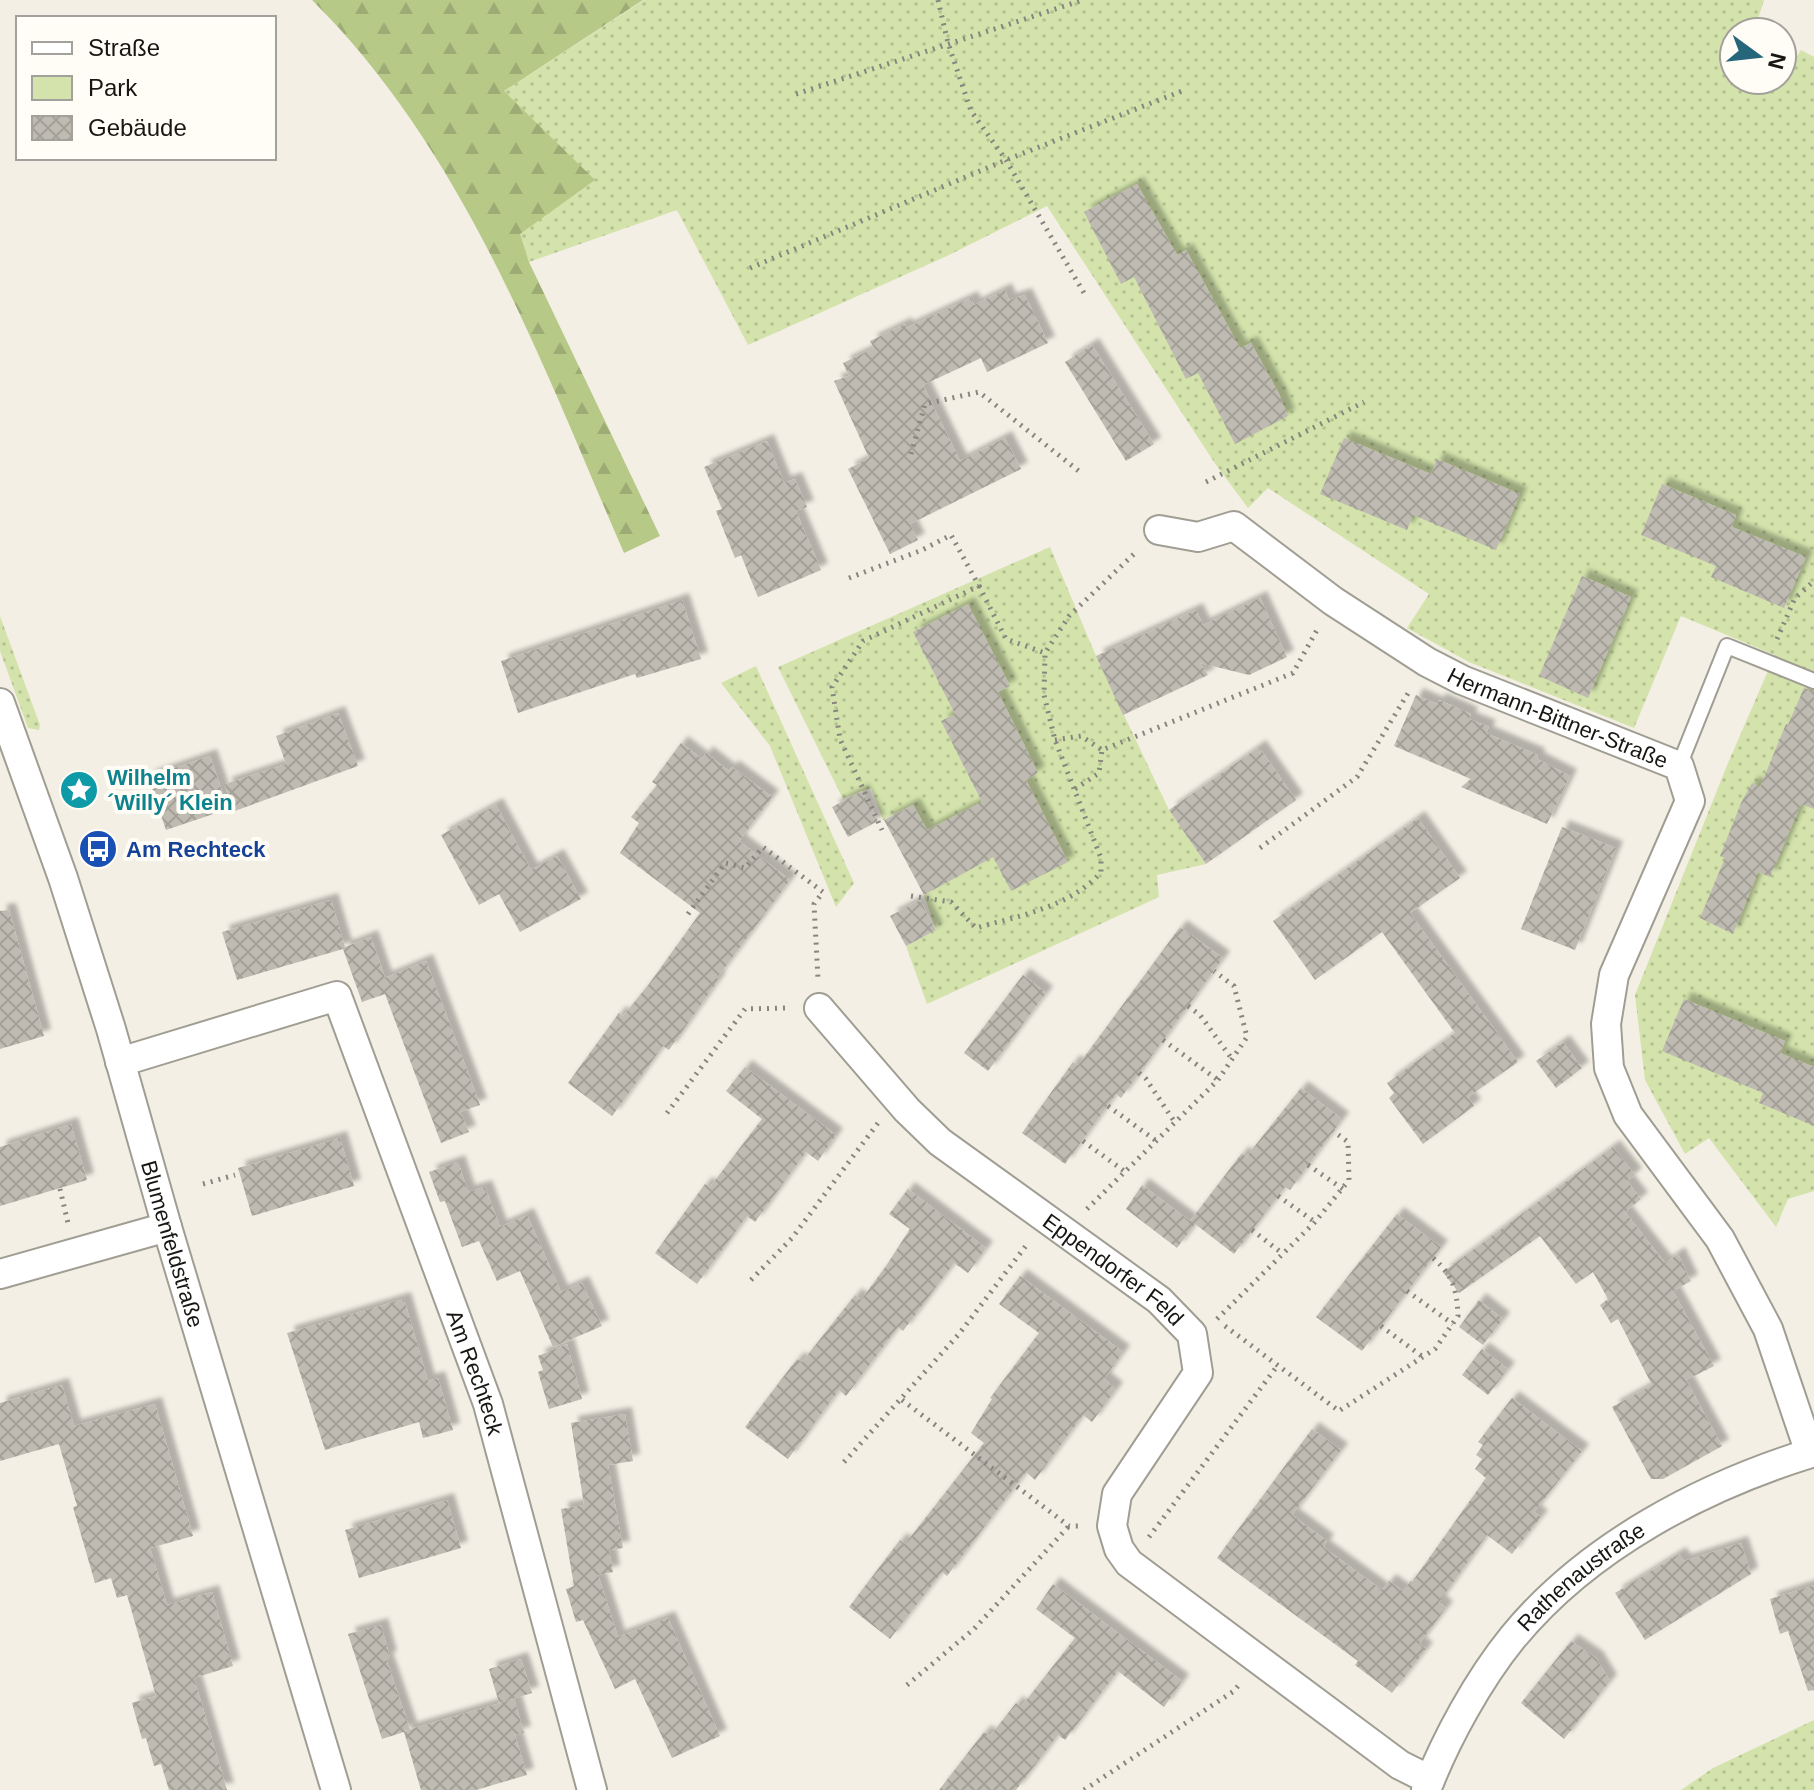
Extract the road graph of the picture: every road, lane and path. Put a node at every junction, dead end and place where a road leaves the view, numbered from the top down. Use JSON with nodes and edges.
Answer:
{"nodes":[{"id":1,"x":938,"y":0,"type":"edge"},
{"id":2,"x":1083,"y":0,"type":"edge"},
{"id":3,"x":948,"y":43,"type":"junction"},
{"id":4,"x":1182,"y":91,"type":"dead end"},
{"id":5,"x":796,"y":94,"type":"dead end"},
{"id":6,"x":1006,"y":160,"type":"junction"},
{"id":7,"x":750,"y":268,"type":"dead end"},
{"id":8,"x":1084,"y":293,"type":"dead end"},
{"id":9,"x":1364,"y":402,"type":"dead end"},
{"id":10,"x":911,"y":454,"type":"dead end"},
{"id":11,"x":1080,"y":472,"type":"dead end"},
{"id":12,"x":1206,"y":482,"type":"dead end"},
{"id":13,"x":1159,"y":530,"type":"joint"},
{"id":14,"x":849,"y":578,"type":"dead end"},
{"id":15,"x":1814,"y":581,"type":"edge"},
{"id":16,"x":979,"y":586,"type":"junction"},
{"id":17,"x":1333,"y":601,"type":"junction"},
{"id":18,"x":1045,"y":653,"type":"junction"},
{"id":19,"x":1427,"y":662,"type":"junction"},
{"id":20,"x":1768,"y":662,"type":"junction"},
{"id":21,"x":1814,"y":681,"type":"edge"},
{"id":22,"x":0,"y":703,"type":"edge"},
{"id":23,"x":1055,"y":740,"type":"junction"},
{"id":24,"x":1102,"y":750,"type":"junction"},
{"id":25,"x":1679,"y":766,"type":"junction"},
{"id":26,"x":1075,"y":789,"type":"junction"},
{"id":27,"x":882,"y":830,"type":"dead end"},
{"id":28,"x":1260,"y":848,"type":"dead end"},
{"id":29,"x":911,"y":896,"type":"dead end"},
{"id":30,"x":688,"y":914,"type":"dead end"},
{"id":31,"x":1214,"y":971,"type":"dead end"},
{"id":32,"x":1188,"y":1006,"type":"dead end"},
{"id":33,"x":819,"y":1008,"type":"junction"},
{"id":34,"x":1163,"y":1040,"type":"dead end"},
{"id":35,"x":1232,"y":1059,"type":"junction"},
{"id":36,"x":120,"y":1062,"type":"junction"},
{"id":37,"x":1139,"y":1073,"type":"dead end"},
{"id":38,"x":1218,"y":1080,"type":"junction"},
{"id":39,"x":896,"y":1097,"type":"junction"},
{"id":40,"x":1108,"y":1106,"type":"dead end"},
{"id":41,"x":667,"y":1113,"type":"dead end"},
{"id":42,"x":1174,"y":1121,"type":"junction"},
{"id":43,"x":1333,"y":1131,"type":"dead end"},
{"id":44,"x":1155,"y":1140,"type":"junction"},
{"id":45,"x":1083,"y":1141,"type":"dead end"},
{"id":46,"x":1308,"y":1165,"type":"dead end"},
{"id":47,"x":1124,"y":1171,"type":"junction"},
{"id":48,"x":235,"y":1175,"type":"dead end"},
{"id":49,"x":203,"y":1184,"type":"dead end"},
{"id":50,"x":1343,"y":1189,"type":"junction"},
{"id":51,"x":1278,"y":1196,"type":"dead end"},
{"id":52,"x":1315,"y":1222,"type":"junction"},
{"id":53,"x":1055,"y":1226,"type":"junction"},
{"id":54,"x":167,"y":1227,"type":"junction"},
{"id":55,"x":1252,"y":1230,"type":"dead end"},
{"id":56,"x":1283,"y":1254,"type":"junction"},
{"id":57,"x":1433,"y":1258,"type":"dead end"},
{"id":58,"x":0,"y":1274,"type":"edge"},
{"id":59,"x":751,"y":1280,"type":"dead end"},
{"id":60,"x":1407,"y":1291,"type":"dead end"},
{"id":61,"x":1453,"y":1324,"type":"junction"},
{"id":62,"x":1381,"y":1326,"type":"dead end"},
{"id":63,"x":1204,"y":1327,"type":"junction"},
{"id":64,"x":1423,"y":1357,"type":"junction"},
{"id":65,"x":1278,"y":1365,"type":"junction"},
{"id":66,"x":902,"y":1400,"type":"junction"},
{"id":67,"x":1812,"y":1452,"type":"edge"},
{"id":68,"x":844,"y":1462,"type":"dead end"},
{"id":69,"x":1069,"y":1526,"type":"junction"},
{"id":70,"x":1112,"y":1526,"type":"junction"},
{"id":71,"x":1129,"y":1563,"type":"junction"},
{"id":72,"x":1257,"y":1659,"type":"junction"},
{"id":73,"x":907,"y":1685,"type":"dead end"},
{"id":74,"x":1428,"y":1785,"type":"edge"},
{"id":75,"x":336,"y":1790,"type":"edge"},
{"id":76,"x":592,"y":1790,"type":"edge"},
{"id":77,"x":1084,"y":1790,"type":"edge"}],
"edges":[{"from":1,"to":3,"type":"path"},
{"from":2,"to":3,"type":"path"},
{"from":3,"to":5,"type":"path"},
{"from":3,"to":6,"type":"path"},
{"from":4,"to":6,"type":"path"},
{"from":6,"to":7,"type":"path"},
{"from":6,"to":8,"type":"path"},
{"from":9,"to":12,"type":"path"},
{"from":10,"to":11,"type":"path"},
{"from":13,"to":17,"type":"street","name":"Hermann-Bittner-Straße"},
{"from":13,"to":18,"type":"path"},
{"from":14,"to":16,"type":"path"},
{"from":15,"to":20,"type":"path"},
{"from":16,"to":18,"type":"path"},
{"from":16,"to":27,"type":"path"},
{"from":17,"to":19,"type":"street","name":"Hermann-Bittner-Straße"},
{"from":17,"to":24,"type":"path"},
{"from":18,"to":23,"type":"path"},
{"from":19,"to":25,"type":"street","name":"Hermann-Bittner-Straße"},
{"from":19,"to":28,"type":"path"},
{"from":20,"to":21,"type":"lane"},
{"from":20,"to":25,"type":"lane"},
{"from":22,"to":36,"type":"street","name":"Blumenfeldstraße"},
{"from":23,"to":24,"type":"path"},
{"from":23,"to":26,"type":"path"},
{"from":24,"to":26,"type":"path"},
{"from":25,"to":67,"type":"street","name":"Hermann-Bittner-Straße"},
{"from":26,"to":29,"type":"path"},
{"from":30,"to":33,"type":"path"},
{"from":31,"to":35,"type":"path"},
{"from":32,"to":35,"type":"path"},
{"from":33,"to":39,"type":"street","name":"Eppendorfer Feld"},
{"from":33,"to":41,"type":"path"},
{"from":34,"to":38,"type":"path"},
{"from":35,"to":38,"type":"path"},
{"from":36,"to":54,"type":"street","name":"Blumenfeldstraße"},
{"from":36,"to":76,"type":"street","name":"Am Rechteck"},
{"from":37,"to":42,"type":"path"},
{"from":38,"to":42,"type":"path"},
{"from":39,"to":53,"type":"street","name":"Eppendorfer Feld"},
{"from":39,"to":59,"type":"path"},
{"from":40,"to":44,"type":"path"},
{"from":42,"to":44,"type":"path"},
{"from":43,"to":50,"type":"path"},
{"from":44,"to":47,"type":"path"},
{"from":45,"to":47,"type":"path"},
{"from":46,"to":50,"type":"path"},
{"from":47,"to":53,"type":"path"},
{"from":48,"to":49,"type":"path"},
{"from":50,"to":52,"type":"path"},
{"from":51,"to":52,"type":"path"},
{"from":52,"to":56,"type":"path"},
{"from":53,"to":63,"type":"street","name":"Eppendorfer Feld"},
{"from":53,"to":66,"type":"path"},
{"from":54,"to":58,"type":"street"},
{"from":54,"to":75,"type":"street","name":"Blumenfeldstraße"},
{"from":55,"to":56,"type":"path"},
{"from":56,"to":63,"type":"path"},
{"from":57,"to":61,"type":"path"},
{"from":60,"to":61,"type":"path"},
{"from":61,"to":64,"type":"path"},
{"from":62,"to":64,"type":"path"},
{"from":63,"to":65,"type":"path"},
{"from":63,"to":70,"type":"street","name":"Eppendorfer Feld"},
{"from":64,"to":65,"type":"path"},
{"from":65,"to":71,"type":"path"},
{"from":66,"to":68,"type":"path"},
{"from":66,"to":69,"type":"path"},
{"from":67,"to":74,"type":"street","name":"Rathenaustraße"},
{"from":69,"to":70,"type":"path"},
{"from":69,"to":73,"type":"path"},
{"from":70,"to":71,"type":"street"},
{"from":71,"to":72,"type":"street"},
{"from":72,"to":74,"type":"street"},
{"from":72,"to":77,"type":"path"}]}
